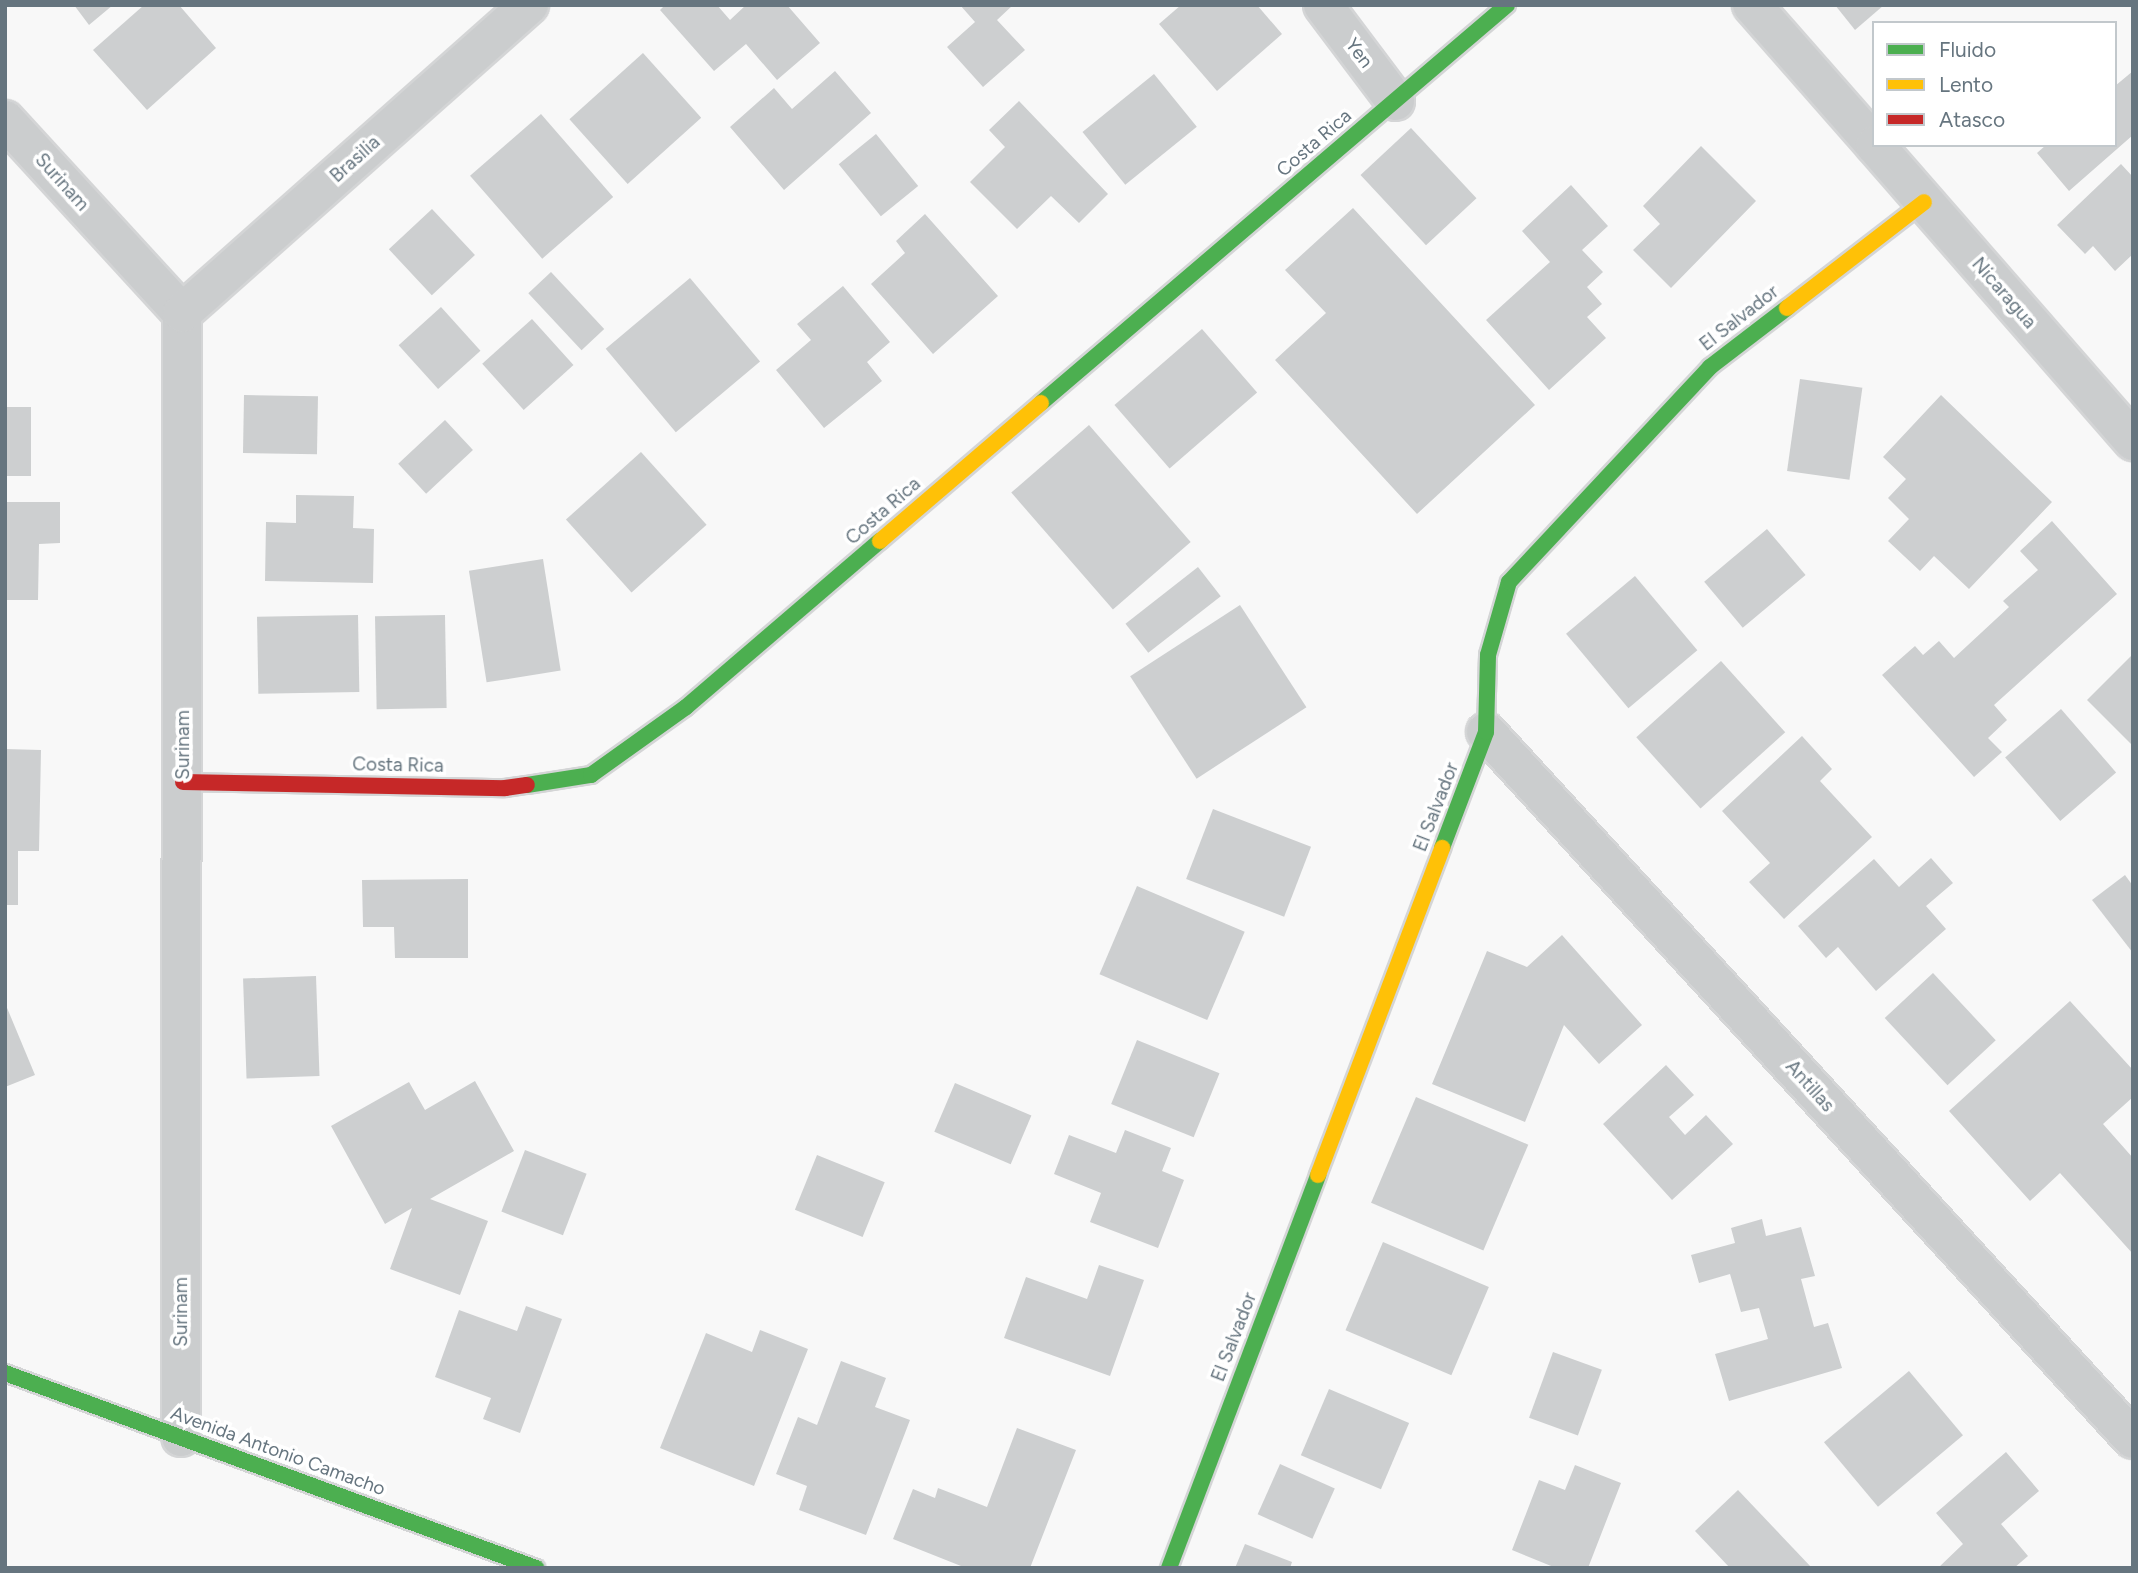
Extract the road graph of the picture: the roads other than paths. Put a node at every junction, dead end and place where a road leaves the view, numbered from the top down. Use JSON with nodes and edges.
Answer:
{"nodes":[{"id":1,"x":529,"y":5,"type":"edge"},
{"id":2,"x":1323,"y":5,"type":"edge"},
{"id":3,"x":1507,"y":5,"type":"edge"},
{"id":4,"x":1752,"y":5,"type":"edge"},
{"id":5,"x":1395,"y":101,"type":"junction"},
{"id":6,"x":5,"y":120,"type":"edge"},
{"id":7,"x":1872,"y":143,"type":"edge"},
{"id":8,"x":1876,"y":147,"type":"edge"},
{"id":9,"x":1924,"y":202,"type":"junction"},
{"id":10,"x":181,"y":313,"type":"junction"},
{"id":11,"x":2133,"y":441,"type":"edge"},
{"id":12,"x":1486,"y":733,"type":"junction"},
{"id":13,"x":183,"y":782,"type":"junction"},
{"id":14,"x":5,"y":1373,"type":"edge"},
{"id":15,"x":181,"y":1437,"type":"junction"},
{"id":16,"x":2133,"y":1439,"type":"edge"},
{"id":17,"x":536,"y":1568,"type":"edge"},
{"id":18,"x":1169,"y":1568,"type":"edge"}],
"edges":[{"from":1,"to":10,"type":"street","name":"Brasilia"},
{"from":2,"to":5,"type":"street","name":"Yen"},
{"from":3,"to":5,"type":"street","name":"Costa Rica"},
{"from":4,"to":7,"type":"street","name":"Nicaragua"},
{"from":5,"to":13,"type":"street","name":"Costa Rica"},
{"from":6,"to":10,"type":"street","name":"Surinam"},
{"from":8,"to":9,"type":"street","name":"Nicaragua"},
{"from":9,"to":11,"type":"street","name":"Nicaragua"},
{"from":9,"to":12,"type":"street","name":"El Salvador"},
{"from":10,"to":13,"type":"street","name":"Surinam"},
{"from":12,"to":16,"type":"street","name":"Antillas"},
{"from":12,"to":18,"type":"street","name":"El Salvador"},
{"from":13,"to":15,"type":"street","name":"Surinam"},
{"from":14,"to":15,"type":"street","name":"Avenida Antonio Camacho"},
{"from":15,"to":17,"type":"street","name":"Avenida Antonio Camacho"}]}
